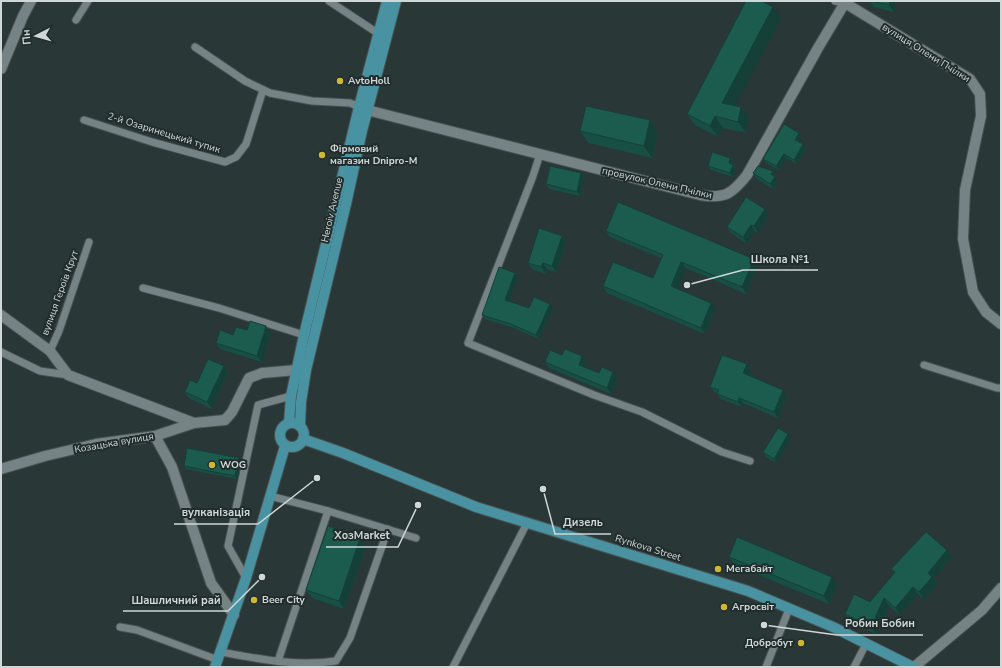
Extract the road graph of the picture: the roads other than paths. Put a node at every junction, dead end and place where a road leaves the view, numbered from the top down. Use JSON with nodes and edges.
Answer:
{"nodes":[{"id":1,"x":32,"y":1,"type":"edge"},
{"id":2,"x":88,"y":1,"type":"edge"},
{"id":3,"x":329,"y":1,"type":"edge"},
{"id":4,"x":387,"y":1,"type":"edge"},
{"id":5,"x":396,"y":1,"type":"edge"},
{"id":6,"x":835,"y":1,"type":"edge"},
{"id":7,"x":846,"y":2,"type":"edge"},
{"id":8,"x":76,"y":20,"type":"dead end"},
{"id":9,"x":379,"y":34,"type":"junction"},
{"id":10,"x":195,"y":47,"type":"dead end"},
{"id":11,"x":1,"y":69,"type":"edge"},
{"id":12,"x":263,"y":90,"type":"junction"},
{"id":13,"x":363,"y":108,"type":"junction"},
{"id":14,"x":84,"y":120,"type":"dead end"},
{"id":15,"x":540,"y":154,"type":"junction"},
{"id":16,"x":89,"y":242,"type":"dead end"},
{"id":17,"x":143,"y":288,"type":"dead end"},
{"id":18,"x":1,"y":315,"type":"edge"},
{"id":19,"x":1001,"y":324,"type":"edge"},
{"id":20,"x":304,"y":335,"type":"junction"},
{"id":21,"x":50,"y":351,"type":"junction"},
{"id":22,"x":1,"y":352,"type":"edge"},
{"id":23,"x":924,"y":365,"type":"dead end"},
{"id":24,"x":297,"y":370,"type":"junction"},
{"id":25,"x":68,"y":375,"type":"junction"},
{"id":26,"x":1001,"y":388,"type":"edge"},
{"id":27,"x":291,"y":396,"type":"junction"},
{"id":28,"x":194,"y":423,"type":"junction"},
{"id":29,"x":289,"y":423,"type":"junction"},
{"id":30,"x":300,"y":426,"type":"junction"},
{"id":31,"x":155,"y":436,"type":"junction"},
{"id":32,"x":303,"y":439,"type":"junction"},
{"id":33,"x":285,"y":446,"type":"junction"},
{"id":34,"x":750,"y":461,"type":"dead end"},
{"id":35,"x":1,"y":469,"type":"edge"},
{"id":36,"x":270,"y":496,"type":"junction"},
{"id":37,"x":328,"y":511,"type":"junction"},
{"id":38,"x":527,"y":524,"type":"junction"},
{"id":39,"x":388,"y":529,"type":"junction"},
{"id":40,"x":416,"y":538,"type":"dead end"},
{"id":41,"x":246,"y":578,"type":"junction"},
{"id":42,"x":1001,"y":588,"type":"edge"},
{"id":43,"x":789,"y":609,"type":"junction"},
{"id":44,"x":234,"y":615,"type":"junction"},
{"id":45,"x":120,"y":627,"type":"dead end"},
{"id":46,"x":866,"y":644,"type":"junction"},
{"id":47,"x":218,"y":660,"type":"edge"},
{"id":48,"x":278,"y":661,"type":"junction"},
{"id":49,"x":453,"y":667,"type":"edge"},
{"id":50,"x":766,"y":667,"type":"edge"},
{"id":51,"x":854,"y":667,"type":"edge"},
{"id":52,"x":914,"y":667,"type":"edge"}],
"edges":[{"from":1,"to":11,"type":"street"},
{"from":2,"to":8,"type":"lane"},
{"from":3,"to":9,"type":"lane"},
{"from":4,"to":9,"type":"main road","name":"Heroiv Avenue"},
{"from":5,"to":13,"type":"main road","name":"Heroiv Avenue"},
{"from":6,"to":7,"type":"lane"},
{"from":7,"to":15,"type":"street","name":"провулок Олени Пчілки"},
{"from":7,"to":19,"type":"street","name":"вулиця Олени Пчілки"},
{"from":9,"to":13,"type":"main road","name":"Heroiv Avenue"},
{"from":10,"to":12,"type":"lane"},
{"from":12,"to":13,"type":"lane"},
{"from":12,"to":14,"type":"lane","name":"2-й Озаринецький тупик"},
{"from":13,"to":15,"type":"street","name":"провулок Олени Пчілки"},
{"from":13,"to":20,"type":"main road","name":"Heroiv Avenue"},
{"from":13,"to":30,"type":"main road","name":"Heroiv Avenue"},
{"from":15,"to":34,"type":"lane"},
{"from":16,"to":21,"type":"lane","name":"вулиця Героїв Крут"},
{"from":17,"to":20,"type":"lane"},
{"from":18,"to":21,"type":"street"},
{"from":20,"to":24,"type":"main road","name":"Heroiv Avenue"},
{"from":21,"to":25,"type":"street"},
{"from":22,"to":25,"type":"lane"},
{"from":23,"to":26,"type":"lane"},
{"from":24,"to":27,"type":"main road","name":"Heroiv Avenue"},
{"from":24,"to":28,"type":"street","name":"Козацька вулиця"},
{"from":25,"to":28,"type":"street"},
{"from":27,"to":29,"type":"main road","name":"Heroiv Avenue"},
{"from":27,"to":41,"type":"lane"},
{"from":28,"to":31,"type":"street","name":"Козацька вулиця"},
{"from":29,"to":30,"type":"main road"},
{"from":29,"to":33,"type":"main road"},
{"from":30,"to":32,"type":"main road"},
{"from":31,"to":35,"type":"street","name":"Козацька вулиця"},
{"from":31,"to":44,"type":"street"},
{"from":32,"to":33,"type":"main road"},
{"from":32,"to":38,"type":"main road","name":"Rynkova Street"},
{"from":33,"to":36,"type":"main road"},
{"from":36,"to":37,"type":"lane"},
{"from":36,"to":41,"type":"main road"},
{"from":37,"to":39,"type":"lane"},
{"from":37,"to":48,"type":"lane"},
{"from":38,"to":43,"type":"main road","name":"Rynkova Street"},
{"from":38,"to":49,"type":"lane"},
{"from":39,"to":40,"type":"lane"},
{"from":39,"to":48,"type":"lane"},
{"from":41,"to":44,"type":"main road"},
{"from":42,"to":52,"type":"street"},
{"from":43,"to":46,"type":"main road","name":"Rynkova Street"},
{"from":43,"to":50,"type":"lane"},
{"from":44,"to":47,"type":"main road"},
{"from":45,"to":47,"type":"lane"},
{"from":46,"to":51,"type":"lane"},
{"from":46,"to":52,"type":"main road","name":"Rynkova Street"},
{"from":47,"to":48,"type":"lane"}]}
